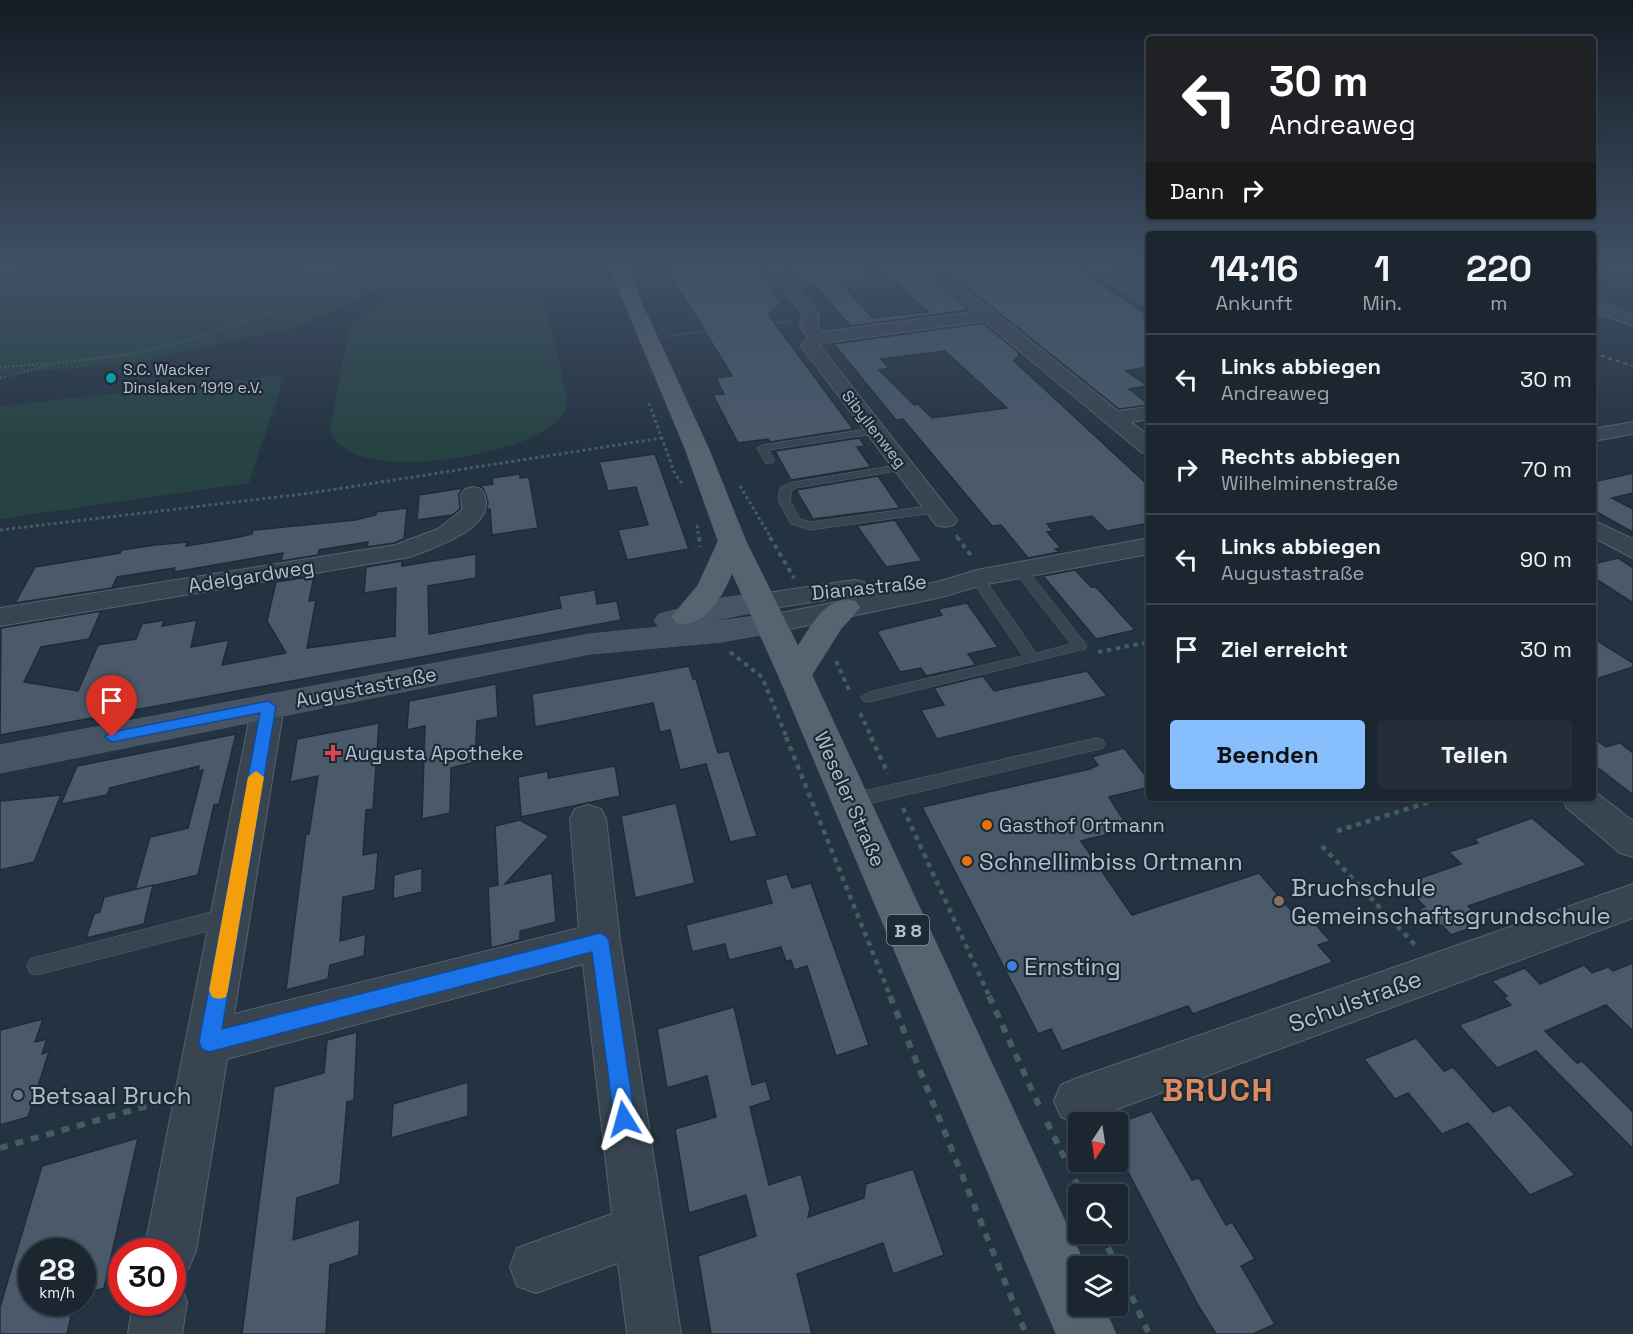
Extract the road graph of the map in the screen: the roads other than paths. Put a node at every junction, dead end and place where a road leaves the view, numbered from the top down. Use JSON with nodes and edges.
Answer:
{"nodes":[{"id":1,"x":643,"y":326,"type":"edge"},
{"id":2,"x":837,"y":326,"type":"edge"},
{"id":3,"x":1002,"y":326,"type":"edge"},
{"id":4,"x":814,"y":328,"type":"joint"},
{"id":5,"x":1146,"y":413,"type":"edge"},
{"id":6,"x":1114,"y":418,"type":"junction"},
{"id":7,"x":1633,"y":428,"type":"edge"},
{"id":8,"x":876,"y":431,"type":"junction"},
{"id":9,"x":1596,"y":433,"type":"edge"},
{"id":10,"x":1146,"y":445,"type":"edge"},
{"id":11,"x":769,"y":461,"type":"dead end"},
{"id":12,"x":904,"y":467,"type":"junction"},
{"id":13,"x":473,"y":494,"type":"dead end"},
{"id":14,"x":941,"y":514,"type":"joint"},
{"id":15,"x":1596,"y":528,"type":"edge"},
{"id":16,"x":732,"y":541,"type":"junction"},
{"id":17,"x":1629,"y":544,"type":"edge"},
{"id":18,"x":1146,"y":547,"type":"edge"},
{"id":19,"x":1596,"y":548,"type":"edge"},
{"id":20,"x":1021,"y":571,"type":"junction"},
{"id":21,"x":977,"y":578,"type":"junction"},
{"id":22,"x":845,"y":608,"type":"junction"},
{"id":23,"x":766,"y":613,"type":"junction"},
{"id":24,"x":687,"y":616,"type":"junction"},
{"id":25,"x":0,"y":617,"type":"edge"},
{"id":26,"x":590,"y":644,"type":"junction"},
{"id":27,"x":1032,"y":659,"type":"junction"},
{"id":28,"x":795,"y":675,"type":"junction"},
{"id":29,"x":861,"y":698,"type":"road end"},
{"id":30,"x":268,"y":706,"type":"junction"},
{"id":31,"x":1097,"y":744,"type":"dead end"},
{"id":32,"x":0,"y":759,"type":"edge"},
{"id":33,"x":873,"y":796,"type":"junction"},
{"id":34,"x":1583,"y":801,"type":"edge"},
{"id":35,"x":588,"y":819,"type":"dead end"},
{"id":36,"x":1633,"y":843,"type":"edge"},
{"id":37,"x":1633,"y":901,"type":"edge"},
{"id":38,"x":232,"y":916,"type":"junction"},
{"id":39,"x":600,"y":941,"type":"junction"},
{"id":40,"x":37,"y":966,"type":"dead end"},
{"id":41,"x":209,"y":1042,"type":"junction"},
{"id":42,"x":1077,"y":1101,"type":"dead end"},
{"id":43,"x":639,"y":1230,"type":"junction"},
{"id":44,"x":172,"y":1238,"type":"edge"},
{"id":45,"x":536,"y":1267,"type":"dead end"},
{"id":46,"x":158,"y":1316,"type":"edge"},
{"id":47,"x":155,"y":1334,"type":"edge"},
{"id":48,"x":654,"y":1334,"type":"edge"},
{"id":49,"x":1086,"y":1334,"type":"edge"}],
"edges":[{"from":1,"to":16,"type":"main road","name":"Weseler Straße","number":"B 8"},
{"from":2,"to":4,"type":"street"},
{"from":3,"to":6,"type":"street"},
{"from":4,"to":8,"type":"street","name":"Sibyllenweg"},
{"from":5,"to":6,"type":"street"},
{"from":6,"to":10,"type":"street"},
{"from":7,"to":9,"type":"street"},
{"from":8,"to":11,"type":"lane"},
{"from":8,"to":12,"type":"street","name":"Sibyllenweg"},
{"from":12,"to":14,"type":"street","name":"Sibyllenweg"},
{"from":12,"to":14,"type":"lane"},
{"from":13,"to":25,"type":"street","name":"Adelgardweg"},
{"from":15,"to":17,"type":"street"},
{"from":16,"to":23,"type":"main road","name":"Weseler Straße","number":"B 8"},
{"from":16,"to":24,"type":"main road"},
{"from":17,"to":19,"type":"street"},
{"from":18,"to":20,"type":"street","name":"Dianastraße"},
{"from":20,"to":21,"type":"street","name":"Dianastraße"},
{"from":20,"to":27,"type":"lane"},
{"from":21,"to":22,"type":"street","name":"Dianastraße"},
{"from":21,"to":23,"type":"street","name":"Dianastraße"},
{"from":21,"to":27,"type":"lane"},
{"from":22,"to":23,"type":"street","name":"Dianastraße"},
{"from":22,"to":28,"type":"main road"},
{"from":23,"to":24,"type":"main road","name":"Augustastraße"},
{"from":23,"to":26,"type":"main road","name":"Augustastraße"},
{"from":23,"to":28,"type":"main road","name":"Weseler Straße","number":"B 8"},
{"from":24,"to":26,"type":"main road","name":"Augustastraße"},
{"from":26,"to":30,"type":"main road","name":"Augustastraße"},
{"from":27,"to":29,"type":"lane"},
{"from":28,"to":33,"type":"main road","name":"Weseler Straße","number":"B 8"},
{"from":30,"to":32,"type":"main road","name":"Augustastraße"},
{"from":30,"to":38,"type":"street"},
{"from":31,"to":33,"type":"lane"},
{"from":33,"to":49,"type":"main road","name":"Weseler Straße","number":"B 8"},
{"from":34,"to":36,"type":"street"},
{"from":35,"to":39,"type":"street"},
{"from":37,"to":42,"type":"street","name":"Schulstraße"},
{"from":38,"to":40,"type":"lane"},
{"from":38,"to":41,"type":"street"},
{"from":39,"to":41,"type":"street"},
{"from":39,"to":43,"type":"street"},
{"from":41,"to":44,"type":"street"},
{"from":43,"to":45,"type":"street"},
{"from":43,"to":48,"type":"street"},
{"from":46,"to":47,"type":"street"}]}
